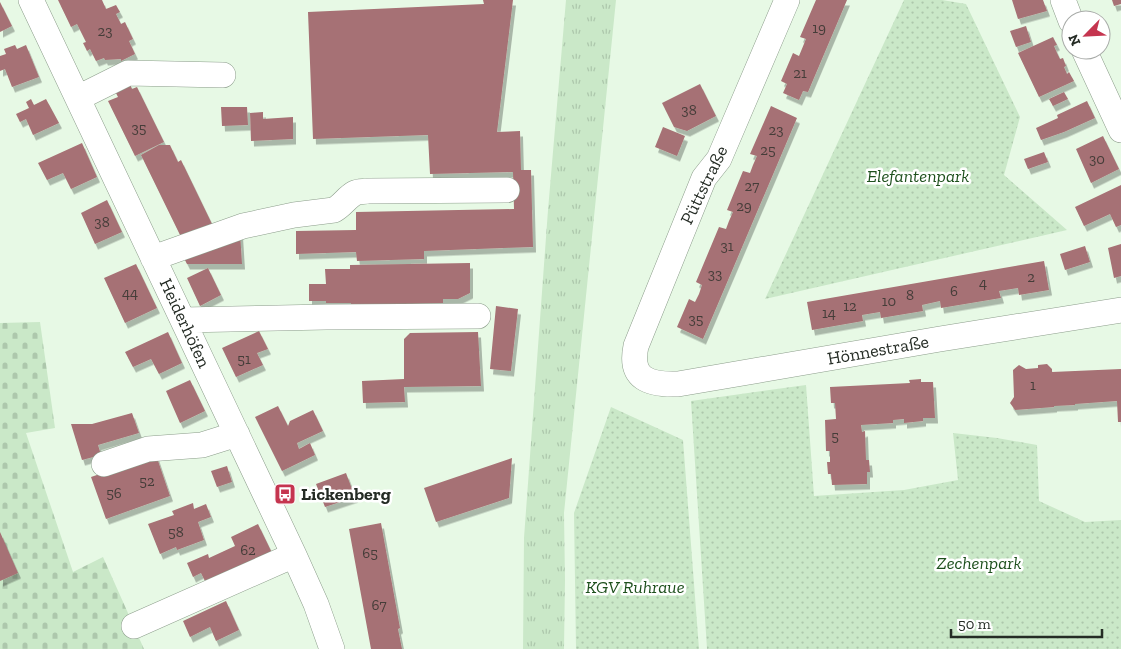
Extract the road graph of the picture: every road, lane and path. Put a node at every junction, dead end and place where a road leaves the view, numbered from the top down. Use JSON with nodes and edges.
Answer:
{"nodes":[{"id":1,"x":32,"y":0,"type":"edge"},
{"id":2,"x":787,"y":0,"type":"edge"},
{"id":3,"x":1089,"y":60,"type":"edge"},
{"id":4,"x":223,"y":75,"type":"dead end"},
{"id":5,"x":78,"y":98,"type":"junction"},
{"id":6,"x":1121,"y":130,"type":"edge"},
{"id":7,"x":507,"y":190,"type":"dead end"},
{"id":8,"x":153,"y":258,"type":"junction"},
{"id":9,"x":1121,"y":310,"type":"edge"},
{"id":10,"x":478,"y":316,"type":"dead end"},
{"id":11,"x":183,"y":320,"type":"junction"},
{"id":12,"x":638,"y":373,"type":"joint"},
{"id":13,"x":237,"y":434,"type":"junction"},
{"id":14,"x":104,"y":464,"type":"dead end"},
{"id":15,"x":294,"y":555,"type":"junction"},
{"id":16,"x":134,"y":626,"type":"dead end"},
{"id":17,"x":332,"y":649,"type":"edge"}],
"edges":[{"from":1,"to":5,"type":"street","name":"Heiderhöfen"},
{"from":2,"to":12,"type":"street","name":"Püttstraße"},
{"from":3,"to":6,"type":"street"},
{"from":4,"to":5,"type":"street"},
{"from":5,"to":8,"type":"street","name":"Heiderhöfen"},
{"from":7,"to":8,"type":"street"},
{"from":8,"to":11,"type":"street","name":"Heiderhöfen"},
{"from":9,"to":12,"type":"street","name":"Hönnestraße"},
{"from":10,"to":11,"type":"street"},
{"from":11,"to":13,"type":"street","name":"Heiderhöfen"},
{"from":13,"to":14,"type":"street"},
{"from":13,"to":15,"type":"street","name":"Heiderhöfen"},
{"from":15,"to":16,"type":"street"},
{"from":15,"to":17,"type":"street","name":"Heiderhöfen"}]}
